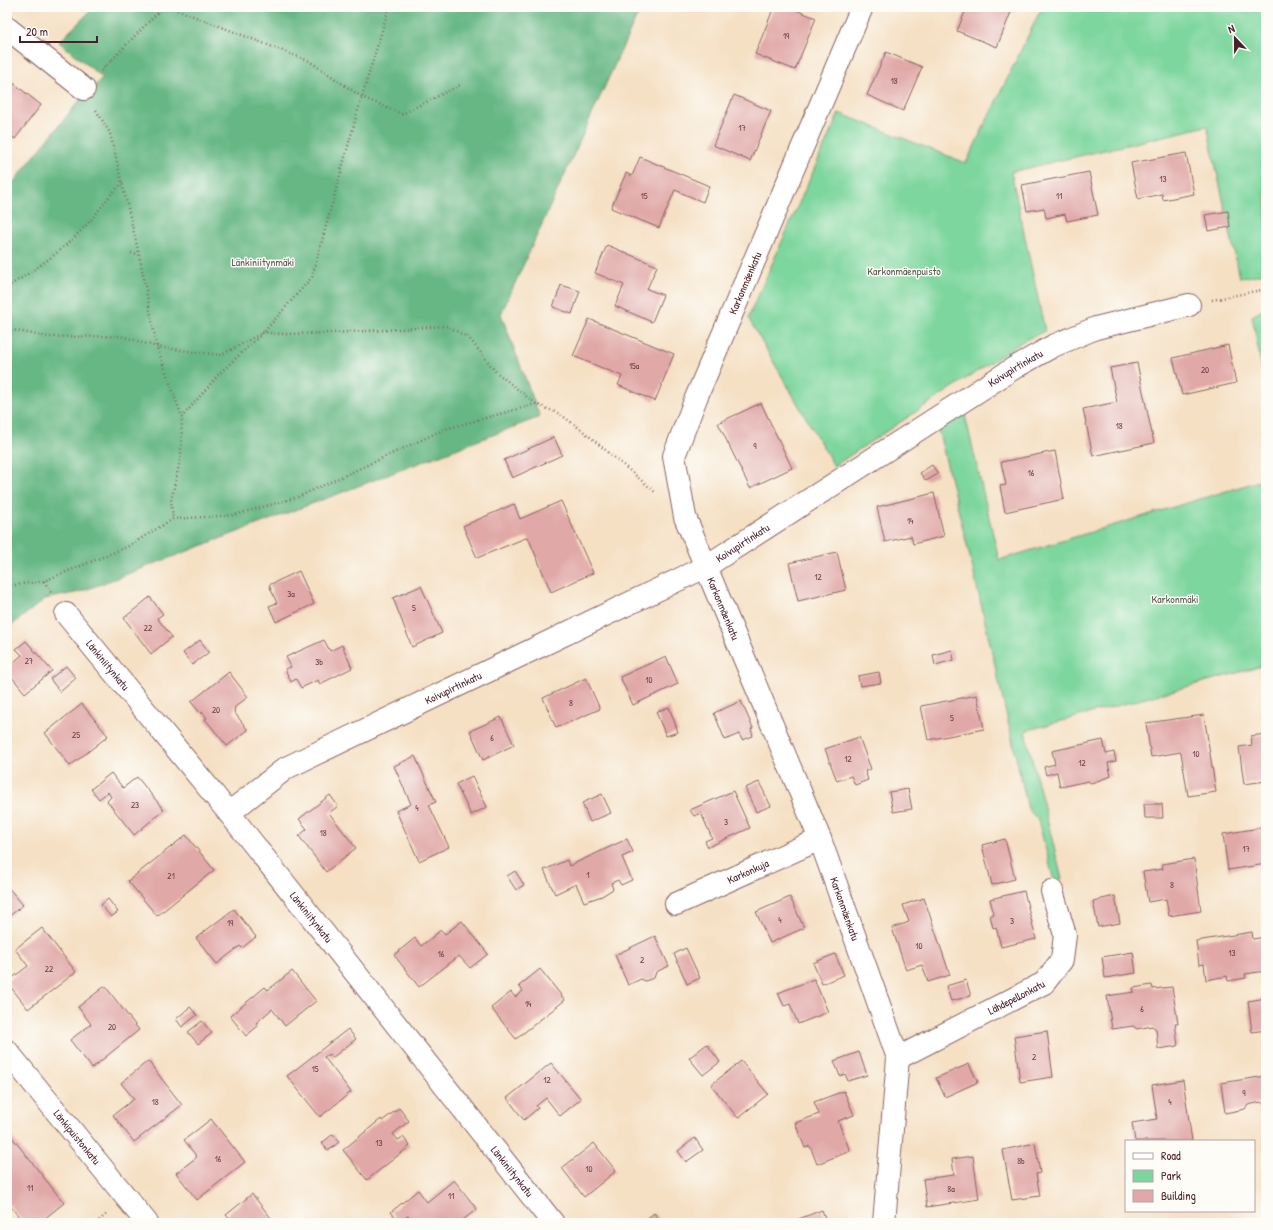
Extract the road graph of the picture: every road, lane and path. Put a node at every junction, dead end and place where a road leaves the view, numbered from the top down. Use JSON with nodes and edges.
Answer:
{"nodes":[{"id":1,"x":163,"y":7,"type":"edge"},
{"id":2,"x":170,"y":7,"type":"edge"},
{"id":3,"x":389,"y":7,"type":"edge"},
{"id":4,"x":862,"y":7,"type":"edge"},
{"id":5,"x":7,"y":28,"type":"edge"},
{"id":6,"x":460,"y":85,"type":"dead end"},
{"id":7,"x":84,"y":89,"type":"junction"},
{"id":8,"x":362,"y":97,"type":"junction"},
{"id":9,"x":123,"y":183,"type":"junction"},
{"id":10,"x":131,"y":253,"type":"dead end"},
{"id":11,"x":139,"y":254,"type":"junction"},
{"id":12,"x":7,"y":287,"type":"edge"},
{"id":13,"x":1266,"y":289,"type":"edge"},
{"id":14,"x":1189,"y":304,"type":"joint"},
{"id":15,"x":7,"y":329,"type":"edge"},
{"id":16,"x":264,"y":332,"type":"junction"},
{"id":17,"x":157,"y":347,"type":"junction"},
{"id":18,"x":536,"y":404,"type":"junction"},
{"id":19,"x":182,"y":417,"type":"junction"},
{"id":20,"x":685,"y":517,"type":"junction"},
{"id":21,"x":173,"y":519,"type":"junction"},
{"id":22,"x":706,"y":567,"type":"junction"},
{"id":23,"x":7,"y":586,"type":"edge"},
{"id":24,"x":66,"y":614,"type":"dead end"},
{"id":25,"x":229,"y":812,"type":"junction"},
{"id":26,"x":820,"y":839,"type":"junction"},
{"id":27,"x":1052,"y":891,"type":"dead end"},
{"id":28,"x":676,"y":904,"type":"dead end"},
{"id":29,"x":7,"y":1051,"type":"edge"},
{"id":30,"x":898,"y":1058,"type":"junction"},
{"id":31,"x":147,"y":1223,"type":"edge"},
{"id":32,"x":553,"y":1223,"type":"edge"},
{"id":33,"x":884,"y":1223,"type":"edge"}],
"edges":[{"from":1,"to":7,"type":"path"},
{"from":2,"to":8,"type":"path"},
{"from":3,"to":8,"type":"path"},
{"from":4,"to":20,"type":"street","name":"Karkonmäenkatu"},
{"from":5,"to":7,"type":"street"},
{"from":6,"to":8,"type":"path"},
{"from":7,"to":9,"type":"path"},
{"from":8,"to":16,"type":"path"},
{"from":9,"to":11,"type":"path"},
{"from":9,"to":12,"type":"path"},
{"from":10,"to":11,"type":"path"},
{"from":11,"to":17,"type":"path"},
{"from":13,"to":14,"type":"path"},
{"from":14,"to":22,"type":"street","name":"Koivupirtinkatu"},
{"from":15,"to":17,"type":"path"},
{"from":16,"to":17,"type":"path"},
{"from":16,"to":18,"type":"path"},
{"from":16,"to":19,"type":"path"},
{"from":17,"to":19,"type":"path"},
{"from":18,"to":20,"type":"path"},
{"from":18,"to":21,"type":"path"},
{"from":19,"to":21,"type":"path"},
{"from":20,"to":22,"type":"street","name":"Karkonmäenkatu"},
{"from":21,"to":23,"type":"path"},
{"from":22,"to":25,"type":"street","name":"Koivupirtinkatu"},
{"from":22,"to":26,"type":"street","name":"Karkonmäenkatu"},
{"from":24,"to":25,"type":"street","name":"Länkiniitynkatu"},
{"from":25,"to":32,"type":"street","name":"Länkiniitynkatu"},
{"from":26,"to":28,"type":"street","name":"Karkonkuja"},
{"from":26,"to":30,"type":"street","name":"Karkonmäenkatu"},
{"from":27,"to":30,"type":"street","name":"Lähdepellonkatu"},
{"from":29,"to":31,"type":"street","name":"Länkipuistonkatu"},
{"from":30,"to":33,"type":"street","name":"Karkonmäenkatu"}]}
